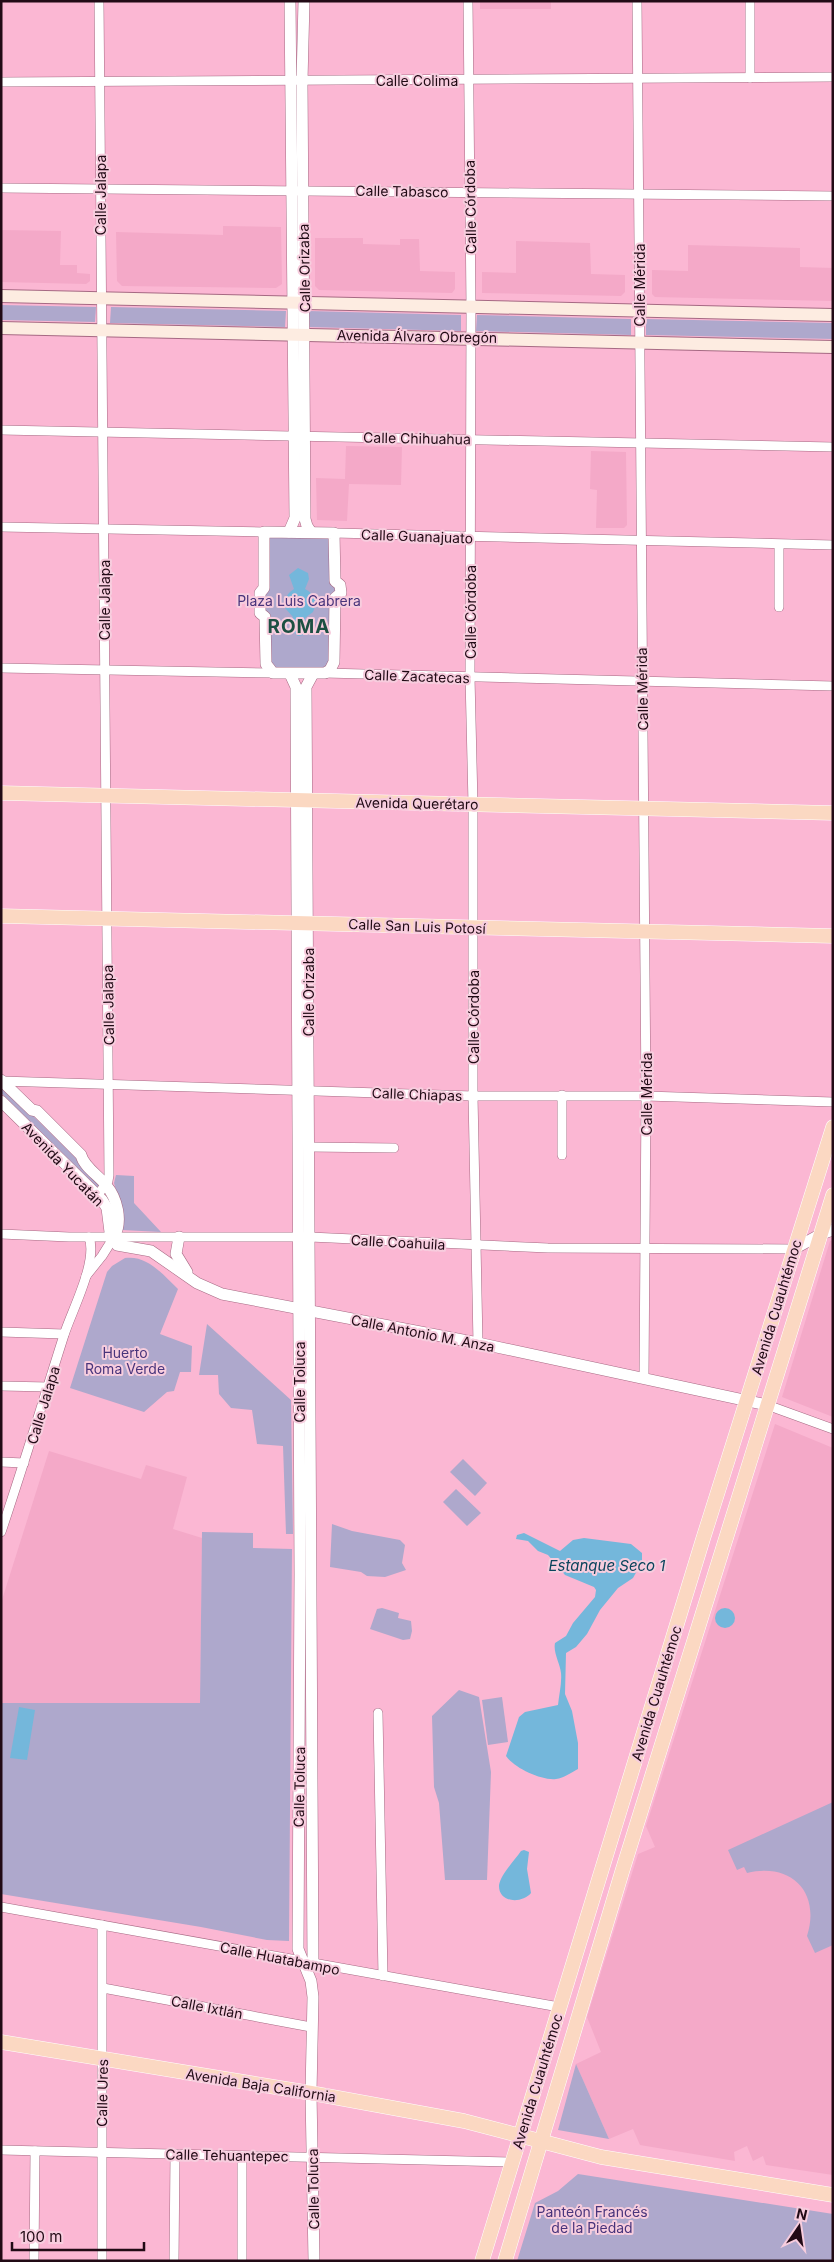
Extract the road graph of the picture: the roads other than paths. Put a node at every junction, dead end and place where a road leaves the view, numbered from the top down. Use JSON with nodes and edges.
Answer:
{"nodes":[{"id":1,"x":99,"y":1,"type":"edge"},
{"id":2,"x":290,"y":1,"type":"edge"},
{"id":3,"x":304,"y":1,"type":"edge"},
{"id":4,"x":468,"y":1,"type":"edge"},
{"id":5,"x":637,"y":1,"type":"edge"},
{"id":6,"x":750,"y":1,"type":"edge"},
{"id":7,"x":833,"y":77,"type":"edge"},
{"id":8,"x":638,"y":78,"type":"junction"},
{"id":9,"x":750,"y":78,"type":"junction"},
{"id":10,"x":469,"y":80,"type":"junction"},
{"id":11,"x":100,"y":81,"type":"junction"},
{"id":12,"x":290,"y":81,"type":"junction"},
{"id":13,"x":302,"y":81,"type":"junction"},
{"id":14,"x":1,"y":82,"type":"edge"},
{"id":15,"x":1,"y":188,"type":"edge"},
{"id":16,"x":100,"y":189,"type":"junction"},
{"id":17,"x":297,"y":190,"type":"junction"},
{"id":18,"x":471,"y":192,"type":"junction"},
{"id":19,"x":638,"y":193,"type":"junction"},
{"id":20,"x":833,"y":196,"type":"edge"},
{"id":21,"x":1,"y":296,"type":"edge"},
{"id":22,"x":101,"y":300,"type":"junction"},
{"id":23,"x":298,"y":304,"type":"junction"},
{"id":24,"x":471,"y":308,"type":"junction"},
{"id":25,"x":639,"y":310,"type":"junction"},
{"id":26,"x":833,"y":315,"type":"edge"},
{"id":27,"x":1,"y":328,"type":"edge"},
{"id":28,"x":102,"y":330,"type":"junction"},
{"id":29,"x":299,"y":334,"type":"junction"},
{"id":30,"x":471,"y":338,"type":"junction"},
{"id":31,"x":640,"y":342,"type":"junction"},
{"id":32,"x":833,"y":347,"type":"edge"},
{"id":33,"x":1,"y":430,"type":"edge"},
{"id":34,"x":103,"y":432,"type":"junction"},
{"id":35,"x":300,"y":435,"type":"junction"},
{"id":36,"x":470,"y":440,"type":"junction"},
{"id":37,"x":640,"y":443,"type":"junction"},
{"id":38,"x":833,"y":447,"type":"edge"},
{"id":39,"x":1,"y":527,"type":"edge"},
{"id":40,"x":104,"y":529,"type":"junction"},
{"id":41,"x":264,"y":532,"type":"junction"},
{"id":42,"x":289,"y":532,"type":"junction"},
{"id":43,"x":311,"y":532,"type":"junction"},
{"id":44,"x":334,"y":533,"type":"junction"},
{"id":45,"x":471,"y":537,"type":"junction"},
{"id":46,"x":640,"y":541,"type":"junction"},
{"id":47,"x":779,"y":545,"type":"junction"},
{"id":48,"x":833,"y":545,"type":"edge"},
{"id":49,"x":779,"y":608,"type":"dead end"},
{"id":50,"x":1,"y":668,"type":"edge"},
{"id":51,"x":105,"y":670,"type":"junction"},
{"id":52,"x":273,"y":673,"type":"junction"},
{"id":53,"x":290,"y":674,"type":"junction"},
{"id":54,"x":319,"y":674,"type":"junction"},
{"id":55,"x":470,"y":678,"type":"junction"},
{"id":56,"x":642,"y":682,"type":"junction"},
{"id":57,"x":833,"y":686,"type":"edge"},
{"id":58,"x":1,"y":793,"type":"edge"},
{"id":59,"x":106,"y":796,"type":"junction"},
{"id":60,"x":301,"y":801,"type":"junction"},
{"id":61,"x":473,"y":804,"type":"junction"},
{"id":62,"x":644,"y":808,"type":"junction"},
{"id":63,"x":833,"y":813,"type":"edge"},
{"id":64,"x":1,"y":916,"type":"edge"},
{"id":65,"x":107,"y":918,"type":"junction"},
{"id":66,"x":302,"y":923,"type":"junction"},
{"id":67,"x":473,"y":927,"type":"junction"},
{"id":68,"x":645,"y":932,"type":"junction"},
{"id":69,"x":833,"y":936,"type":"edge"},
{"id":70,"x":2,"y":1081,"type":"edge"},
{"id":71,"x":108,"y":1086,"type":"junction"},
{"id":72,"x":304,"y":1091,"type":"junction"},
{"id":73,"x":562,"y":1095,"type":"junction"},
{"id":74,"x":473,"y":1096,"type":"junction"},
{"id":75,"x":646,"y":1096,"type":"junction"},
{"id":76,"x":1,"y":1101,"type":"edge"},
{"id":77,"x":833,"y":1102,"type":"edge"},
{"id":78,"x":833,"y":1127,"type":"edge"},
{"id":79,"x":309,"y":1147,"type":"junction"},
{"id":80,"x":394,"y":1148,"type":"dead end"},
{"id":81,"x":562,"y":1155,"type":"dead end"},
{"id":82,"x":106,"y":1185,"type":"junction"},
{"id":83,"x":833,"y":1195,"type":"edge"},
{"id":84,"x":97,"y":1196,"type":"junction"},
{"id":85,"x":827,"y":1232,"type":"edge"},
{"id":86,"x":1,"y":1234,"type":"edge"},
{"id":87,"x":89,"y":1237,"type":"junction"},
{"id":88,"x":114,"y":1237,"type":"junction"},
{"id":89,"x":178,"y":1237,"type":"junction"},
{"id":90,"x":304,"y":1237,"type":"junction"},
{"id":91,"x":475,"y":1246,"type":"junction"},
{"id":92,"x":645,"y":1249,"type":"junction"},
{"id":93,"x":794,"y":1249,"type":"junction"},
{"id":94,"x":190,"y":1277,"type":"junction"},
{"id":95,"x":84,"y":1278,"type":"junction"},
{"id":96,"x":299,"y":1309,"type":"junction"},
{"id":97,"x":311,"y":1312,"type":"junction"},
{"id":98,"x":1,"y":1332,"type":"edge"},
{"id":99,"x":64,"y":1334,"type":"junction"},
{"id":100,"x":478,"y":1343,"type":"junction"},
{"id":101,"x":644,"y":1378,"type":"junction"},
{"id":102,"x":1,"y":1386,"type":"edge"},
{"id":103,"x":49,"y":1387,"type":"junction"},
{"id":104,"x":747,"y":1400,"type":"junction"},
{"id":105,"x":766,"y":1405,"type":"junction"},
{"id":106,"x":833,"y":1429,"type":"edge"},
{"id":107,"x":1,"y":1462,"type":"edge"},
{"id":108,"x":24,"y":1463,"type":"junction"},
{"id":109,"x":1,"y":1532,"type":"edge"},
{"id":110,"x":306,"y":1612,"type":"junction"},
{"id":111,"x":378,"y":1713,"type":"dead end"},
{"id":112,"x":1,"y":1907,"type":"edge"},
{"id":113,"x":102,"y":1925,"type":"junction"},
{"id":114,"x":309,"y":1963,"type":"junction"},
{"id":115,"x":383,"y":1976,"type":"junction"},
{"id":116,"x":103,"y":1988,"type":"junction"},
{"id":117,"x":559,"y":2007,"type":"junction"},
{"id":118,"x":311,"y":2027,"type":"junction"},
{"id":119,"x":1,"y":2042,"type":"edge"},
{"id":120,"x":102,"y":2059,"type":"junction"},
{"id":121,"x":311,"y":2093,"type":"junction"},
{"id":122,"x":520,"y":2136,"type":"junction"},
{"id":123,"x":542,"y":2141,"type":"junction"},
{"id":124,"x":1,"y":2150,"type":"edge"},
{"id":125,"x":35,"y":2151,"type":"junction"},
{"id":126,"x":101,"y":2152,"type":"junction"},
{"id":127,"x":175,"y":2154,"type":"junction"},
{"id":128,"x":242,"y":2156,"type":"junction"},
{"id":129,"x":313,"y":2157,"type":"junction"},
{"id":130,"x":512,"y":2162,"type":"junction"},
{"id":131,"x":833,"y":2195,"type":"edge"},
{"id":132,"x":34,"y":2261,"type":"edge"},
{"id":133,"x":102,"y":2261,"type":"edge"},
{"id":134,"x":174,"y":2261,"type":"edge"},
{"id":135,"x":242,"y":2261,"type":"edge"},
{"id":136,"x":314,"y":2261,"type":"edge"},
{"id":137,"x":482,"y":2261,"type":"edge"},
{"id":138,"x":505,"y":2261,"type":"edge"}],
"edges":[{"from":1,"to":11,"type":"street","name":"Calle Jalapa"},
{"from":2,"to":12,"type":"street","name":"Calle Orizaba"},
{"from":3,"to":13,"type":"street","name":"Calle Orizaba"},
{"from":4,"to":10,"type":"street","name":"Calle Córdoba"},
{"from":5,"to":8,"type":"street","name":"Calle Mérida"},
{"from":6,"to":9,"type":"street"},
{"from":7,"to":9,"type":"street","name":"Calle Colima"},
{"from":8,"to":9,"type":"street","name":"Calle Colima"},
{"from":8,"to":10,"type":"street","name":"Calle Colima"},
{"from":8,"to":19,"type":"street","name":"Calle Mérida"},
{"from":10,"to":13,"type":"street","name":"Calle Colima"},
{"from":10,"to":18,"type":"street","name":"Calle Córdoba"},
{"from":11,"to":12,"type":"street","name":"Calle Colima"},
{"from":11,"to":14,"type":"street","name":"Calle Colima"},
{"from":11,"to":16,"type":"street","name":"Calle Jalapa"},
{"from":12,"to":13,"type":"street","name":"Calle Colima"},
{"from":12,"to":17,"type":"street","name":"Calle Orizaba"},
{"from":13,"to":17,"type":"street","name":"Calle Orizaba"},
{"from":15,"to":16,"type":"street","name":"Calle Tabasco"},
{"from":16,"to":17,"type":"street","name":"Calle Tabasco"},
{"from":16,"to":22,"type":"street","name":"Calle Jalapa"},
{"from":17,"to":18,"type":"street","name":"Calle Tabasco"},
{"from":17,"to":23,"type":"street","name":"Calle Orizaba"},
{"from":18,"to":19,"type":"street","name":"Calle Tabasco"},
{"from":18,"to":24,"type":"street","name":"Calle Córdoba"},
{"from":19,"to":20,"type":"street","name":"Calle Tabasco"},
{"from":19,"to":25,"type":"street","name":"Calle Mérida"},
{"from":21,"to":22,"type":"main road"},
{"from":22,"to":23,"type":"main road"},
{"from":22,"to":28,"type":"street","name":"Calle Jalapa"},
{"from":23,"to":24,"type":"main road"},
{"from":23,"to":29,"type":"street","name":"Calle Orizaba"},
{"from":24,"to":25,"type":"main road"},
{"from":24,"to":30,"type":"street","name":"Calle Córdoba"},
{"from":25,"to":26,"type":"main road"},
{"from":25,"to":31,"type":"street","name":"Calle Mérida"},
{"from":27,"to":28,"type":"main road","name":"Avenida Álvaro Obregón"},
{"from":28,"to":29,"type":"main road","name":"Avenida Álvaro Obregón"},
{"from":28,"to":34,"type":"street","name":"Calle Jalapa"},
{"from":29,"to":30,"type":"main road","name":"Avenida Álvaro Obregón"},
{"from":29,"to":35,"type":"street","name":"Calle Orizaba"},
{"from":30,"to":31,"type":"main road","name":"Avenida Álvaro Obregón"},
{"from":30,"to":36,"type":"street","name":"Calle Córdoba"},
{"from":31,"to":32,"type":"main road","name":"Avenida Álvaro Obregón"},
{"from":31,"to":37,"type":"street","name":"Calle Mérida"},
{"from":33,"to":34,"type":"street","name":"Calle Chihuahua"},
{"from":34,"to":35,"type":"street","name":"Calle Chihuahua"},
{"from":34,"to":40,"type":"street","name":"Calle Jalapa"},
{"from":35,"to":36,"type":"street","name":"Calle Chihuahua"},
{"from":35,"to":42,"type":"street","name":"Calle Orizaba"},
{"from":35,"to":43,"type":"street","name":"Calle Orizaba"},
{"from":36,"to":37,"type":"street","name":"Calle Chihuahua"},
{"from":36,"to":45,"type":"street","name":"Calle Córdoba"},
{"from":37,"to":38,"type":"street","name":"Calle Chihuahua"},
{"from":37,"to":46,"type":"street","name":"Calle Mérida"},
{"from":39,"to":40,"type":"street","name":"Calle Guanajuato"},
{"from":40,"to":41,"type":"street","name":"Calle Guanajuato"},
{"from":40,"to":51,"type":"street","name":"Calle Jalapa"},
{"from":41,"to":42,"type":"street","name":"Calle Guanajuato"},
{"from":41,"to":52,"type":"street"},
{"from":42,"to":43,"type":"street","name":"Calle Guanajuato"},
{"from":43,"to":44,"type":"street","name":"Calle Guanajuato"},
{"from":44,"to":45,"type":"street","name":"Calle Guanajuato"},
{"from":44,"to":54,"type":"street","name":"Calle Orizaba"},
{"from":45,"to":46,"type":"street","name":"Calle Guanajuato"},
{"from":45,"to":55,"type":"street","name":"Calle Córdoba"},
{"from":46,"to":47,"type":"street","name":"Calle Guanajuato"},
{"from":46,"to":56,"type":"street","name":"Calle Mérida"},
{"from":47,"to":48,"type":"street","name":"Calle Guanajuato"},
{"from":47,"to":49,"type":"street"},
{"from":50,"to":51,"type":"street","name":"Calle Zacatecas"},
{"from":51,"to":52,"type":"street","name":"Calle Zacatecas"},
{"from":51,"to":59,"type":"street","name":"Calle Jalapa"},
{"from":52,"to":53,"type":"street","name":"Calle Zacatecas"},
{"from":53,"to":54,"type":"street","name":"Calle Zacatecas"},
{"from":53,"to":60,"type":"street","name":"Calle Orizaba"},
{"from":54,"to":55,"type":"street","name":"Calle Zacatecas"},
{"from":54,"to":60,"type":"street","name":"Calle Orizaba"},
{"from":55,"to":56,"type":"street","name":"Calle Zacatecas"},
{"from":55,"to":61,"type":"street","name":"Calle Córdoba"},
{"from":56,"to":57,"type":"street","name":"Calle Zacatecas"},
{"from":56,"to":62,"type":"street","name":"Calle Mérida"},
{"from":58,"to":59,"type":"main road","name":"Avenida Querétaro"},
{"from":59,"to":60,"type":"main road","name":"Avenida Querétaro"},
{"from":59,"to":65,"type":"street","name":"Calle Jalapa"},
{"from":60,"to":61,"type":"main road","name":"Avenida Querétaro"},
{"from":60,"to":66,"type":"street","name":"Calle Orizaba"},
{"from":61,"to":62,"type":"main road","name":"Avenida Querétaro"},
{"from":61,"to":67,"type":"street","name":"Calle Córdoba"},
{"from":62,"to":63,"type":"main road","name":"Avenida Querétaro"},
{"from":62,"to":68,"type":"street","name":"Calle Mérida"},
{"from":64,"to":65,"type":"main road","name":"Calle San Luis Potosí"},
{"from":65,"to":66,"type":"main road","name":"Calle San Luis Potosí"},
{"from":65,"to":71,"type":"street","name":"Calle Jalapa"},
{"from":66,"to":67,"type":"main road","name":"Calle San Luis Potosí"},
{"from":66,"to":72,"type":"street","name":"Calle Orizaba"},
{"from":67,"to":68,"type":"main road","name":"Calle San Luis Potosí"},
{"from":67,"to":74,"type":"street","name":"Calle Córdoba"},
{"from":68,"to":69,"type":"main road","name":"Calle San Luis Potosí"},
{"from":68,"to":75,"type":"street","name":"Calle Mérida"},
{"from":70,"to":71,"type":"street","name":"Calle Chiapas"},
{"from":70,"to":82,"type":"street","name":"Avenida Yucatán"},
{"from":71,"to":72,"type":"street","name":"Calle Chiapas"},
{"from":71,"to":82,"type":"street","name":"Calle Jalapa"},
{"from":72,"to":74,"type":"street","name":"Calle Chiapas"},
{"from":72,"to":79,"type":"street","name":"Calle Orizaba"},
{"from":72,"to":90,"type":"street","name":"Calle Orizaba"},
{"from":73,"to":74,"type":"street","name":"Calle Chiapas"},
{"from":73,"to":75,"type":"street","name":"Calle Chiapas"},
{"from":73,"to":81,"type":"street"},
{"from":74,"to":91,"type":"street","name":"Calle Córdoba"},
{"from":75,"to":77,"type":"street","name":"Calle Chiapas"},
{"from":75,"to":92,"type":"street","name":"Calle Mérida"},
{"from":76,"to":84,"type":"street","name":"Avenida Yucatán"},
{"from":78,"to":93,"type":"main road","name":"Avenida Cuauhtémoc"},
{"from":79,"to":80,"type":"street"},
{"from":79,"to":90,"type":"street","name":"Calle Orizaba"},
{"from":82,"to":84,"type":"street"},
{"from":82,"to":88,"type":"street","name":"Avenida Yucatán"},
{"from":83,"to":85,"type":"main road","name":"Avenida Cuauhtémoc"},
{"from":84,"to":88,"type":"street","name":"Avenida Yucatán"},
{"from":85,"to":93,"type":"street"},
{"from":85,"to":105,"type":"main road","name":"Avenida Cuauhtémoc"},
{"from":86,"to":87,"type":"street","name":"Calle Coahuila"},
{"from":87,"to":88,"type":"street","name":"Calle Coahuila"},
{"from":87,"to":95,"type":"street","name":"Calle Jalapa"},
{"from":88,"to":89,"type":"street","name":"Calle Coahuila"},
{"from":88,"to":94,"type":"street","name":"Calle Antonio M. Anza"},
{"from":88,"to":95,"type":"street","name":"Calle Jalapa"},
{"from":89,"to":90,"type":"street","name":"Calle Coahuila"},
{"from":89,"to":94,"type":"street"},
{"from":90,"to":91,"type":"street","name":"Calle Coahuila"},
{"from":90,"to":96,"type":"street","name":"Calle Orizaba"},
{"from":90,"to":97,"type":"street","name":"Calle Orizaba"},
{"from":91,"to":92,"type":"street","name":"Calle Coahuila"},
{"from":91,"to":100,"type":"street","name":"Calle Córdoba"},
{"from":92,"to":93,"type":"street","name":"Calle Coahuila"},
{"from":92,"to":101,"type":"street","name":"Calle Mérida"},
{"from":93,"to":104,"type":"main road","name":"Avenida Cuauhtémoc"},
{"from":94,"to":96,"type":"street","name":"Calle Antonio M. Anza"},
{"from":95,"to":99,"type":"street","name":"Calle Jalapa"},
{"from":96,"to":97,"type":"street","name":"Calle Antonio M. Anza"},
{"from":96,"to":110,"type":"street","name":"Calle Toluca"},
{"from":97,"to":100,"type":"street","name":"Calle Antonio M. Anza"},
{"from":97,"to":110,"type":"street","name":"Calle Toluca"},
{"from":98,"to":99,"type":"street"},
{"from":99,"to":103,"type":"street","name":"Calle Jalapa"},
{"from":100,"to":101,"type":"street","name":"Calle Antonio M. Anza"},
{"from":101,"to":104,"type":"street","name":"Calle Antonio M. Anza"},
{"from":102,"to":103,"type":"street"},
{"from":103,"to":108,"type":"street","name":"Calle Jalapa"},
{"from":104,"to":105,"type":"street","name":"Calle Antonio M. Anza"},
{"from":104,"to":117,"type":"main road","name":"Avenida Cuauhtémoc"},
{"from":105,"to":106,"type":"street"},
{"from":105,"to":123,"type":"main road","name":"Avenida Cuauhtémoc"},
{"from":107,"to":108,"type":"street"},
{"from":108,"to":109,"type":"street","name":"Calle Jalapa"},
{"from":110,"to":114,"type":"street","name":"Calle Toluca"},
{"from":111,"to":115,"type":"street"},
{"from":112,"to":113,"type":"street","name":"Calle Huatabampo"},
{"from":113,"to":114,"type":"street","name":"Calle Huatabampo"},
{"from":113,"to":116,"type":"street","name":"Calle Ures"},
{"from":114,"to":115,"type":"street","name":"Calle Huatabampo"},
{"from":114,"to":118,"type":"street","name":"Calle Toluca"},
{"from":115,"to":117,"type":"street","name":"Calle Huatabampo"},
{"from":116,"to":118,"type":"street","name":"Calle Ixtlán"},
{"from":116,"to":120,"type":"street","name":"Calle Ures"},
{"from":117,"to":122,"type":"main road","name":"Avenida Cuauhtémoc"},
{"from":118,"to":121,"type":"street","name":"Calle Toluca"},
{"from":119,"to":120,"type":"main road","name":"Avenida Baja California"},
{"from":120,"to":121,"type":"main road","name":"Avenida Baja California"},
{"from":120,"to":126,"type":"street","name":"Calle Ures"},
{"from":121,"to":122,"type":"main road","name":"Avenida Baja California"},
{"from":121,"to":129,"type":"street","name":"Calle Toluca"},
{"from":122,"to":123,"type":"main road","name":"Avenida Baja California"},
{"from":122,"to":130,"type":"main road","name":"Avenida Cuauhtémoc"},
{"from":123,"to":131,"type":"main road","name":"Avenida Baja California"},
{"from":123,"to":138,"type":"main road","name":"Avenida Cuauhtémoc"},
{"from":124,"to":125,"type":"street","name":"Calle Tehuantepec"},
{"from":125,"to":126,"type":"street","name":"Calle Tehuantepec"},
{"from":125,"to":132,"type":"street"},
{"from":126,"to":127,"type":"street","name":"Calle Tehuantepec"},
{"from":126,"to":133,"type":"street","name":"Calle Ures"},
{"from":127,"to":128,"type":"street","name":"Calle Tehuantepec"},
{"from":127,"to":134,"type":"street"},
{"from":128,"to":129,"type":"street","name":"Calle Tehuantepec"},
{"from":128,"to":135,"type":"street"},
{"from":129,"to":130,"type":"street","name":"Calle Tehuantepec"},
{"from":129,"to":136,"type":"street","name":"Calle Toluca"},
{"from":130,"to":137,"type":"main road","name":"Avenida Cuauhtémoc"}]}
